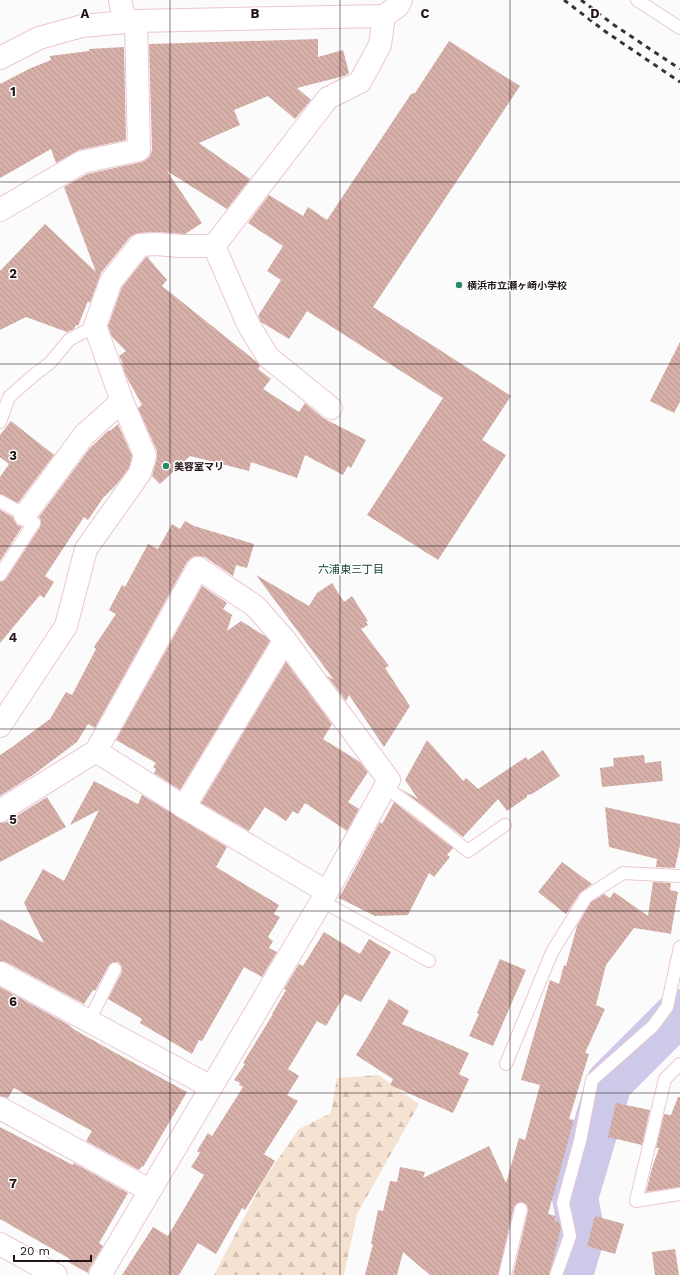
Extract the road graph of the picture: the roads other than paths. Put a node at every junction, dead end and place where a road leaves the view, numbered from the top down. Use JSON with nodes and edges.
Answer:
{"nodes":[{"id":1,"x":120,"y":0,"type":"edge"},
{"id":2,"x":401,"y":0,"type":"edge"},
{"id":3,"x":637,"y":0,"type":"edge"},
{"id":4,"x":384,"y":16,"type":"junction"},
{"id":5,"x":131,"y":22,"type":"junction"},
{"id":6,"x":680,"y":28,"type":"edge"},
{"id":7,"x":0,"y":58,"type":"edge"},
{"id":8,"x":0,"y":210,"type":"edge"},
{"id":9,"x":214,"y":246,"type":"junction"},
{"id":10,"x":95,"y":326,"type":"junction"},
{"id":11,"x":122,"y":401,"type":"junction"},
{"id":12,"x":331,"y":408,"type":"dead end"},
{"id":13,"x":0,"y":422,"type":"edge"},
{"id":14,"x":0,"y":501,"type":"edge"},
{"id":15,"x":25,"y":515,"type":"junction"},
{"id":16,"x":0,"y":575,"type":"edge"},
{"id":17,"x":285,"y":640,"type":"junction"},
{"id":18,"x":0,"y":726,"type":"edge"},
{"id":19,"x":96,"y":751,"type":"junction"},
{"id":20,"x":385,"y":787,"type":"junction"},
{"id":21,"x":184,"y":807,"type":"junction"},
{"id":22,"x":0,"y":811,"type":"edge"},
{"id":23,"x":505,"y":825,"type":"dead end"},
{"id":24,"x":680,"y":876,"type":"edge"},
{"id":25,"x":324,"y":896,"type":"junction"},
{"id":26,"x":680,"y":947,"type":"edge"},
{"id":27,"x":429,"y":961,"type":"dead end"},
{"id":28,"x":115,"y":969,"type":"dead end"},
{"id":29,"x":0,"y":973,"type":"edge"},
{"id":30,"x":89,"y":1021,"type":"junction"},
{"id":31,"x":506,"y":1064,"type":"dead end"},
{"id":32,"x":680,"y":1064,"type":"edge"},
{"id":33,"x":211,"y":1087,"type":"junction"},
{"id":34,"x":0,"y":1108,"type":"edge"},
{"id":35,"x":149,"y":1190,"type":"junction"},
{"id":36,"x":680,"y":1194,"type":"edge"},
{"id":37,"x":522,"y":1209,"type":"dead end"},
{"id":38,"x":0,"y":1244,"type":"edge"},
{"id":39,"x":56,"y":1275,"type":"edge"},
{"id":40,"x":100,"y":1275,"type":"edge"},
{"id":41,"x":505,"y":1275,"type":"edge"},
{"id":42,"x":556,"y":1275,"type":"edge"}],
"edges":[{"from":1,"to":5,"type":"street"},
{"from":2,"to":4,"type":"street"},
{"from":3,"to":6,"type":"lane"},
{"from":4,"to":5,"type":"street"},
{"from":4,"to":9,"type":"street"},
{"from":5,"to":7,"type":"street"},
{"from":5,"to":8,"type":"street"},
{"from":9,"to":10,"type":"street"},
{"from":9,"to":12,"type":"street"},
{"from":10,"to":11,"type":"street"},
{"from":10,"to":13,"type":"lane"},
{"from":11,"to":15,"type":"street"},
{"from":11,"to":18,"type":"street"},
{"from":14,"to":15,"type":"lane"},
{"from":15,"to":16,"type":"lane"},
{"from":17,"to":19,"type":"street"},
{"from":17,"to":20,"type":"street"},
{"from":17,"to":21,"type":"street"},
{"from":19,"to":21,"type":"street"},
{"from":19,"to":22,"type":"street"},
{"from":20,"to":23,"type":"lane"},
{"from":20,"to":25,"type":"street"},
{"from":21,"to":25,"type":"street"},
{"from":24,"to":31,"type":"lane"},
{"from":25,"to":27,"type":"lane"},
{"from":25,"to":33,"type":"street"},
{"from":26,"to":42,"type":"lane"},
{"from":28,"to":30,"type":"lane"},
{"from":29,"to":30,"type":"street"},
{"from":30,"to":33,"type":"street"},
{"from":32,"to":36,"type":"lane"},
{"from":33,"to":35,"type":"street"},
{"from":34,"to":35,"type":"street"},
{"from":35,"to":40,"type":"street"},
{"from":37,"to":41,"type":"lane"},
{"from":38,"to":39,"type":"street"}]}
